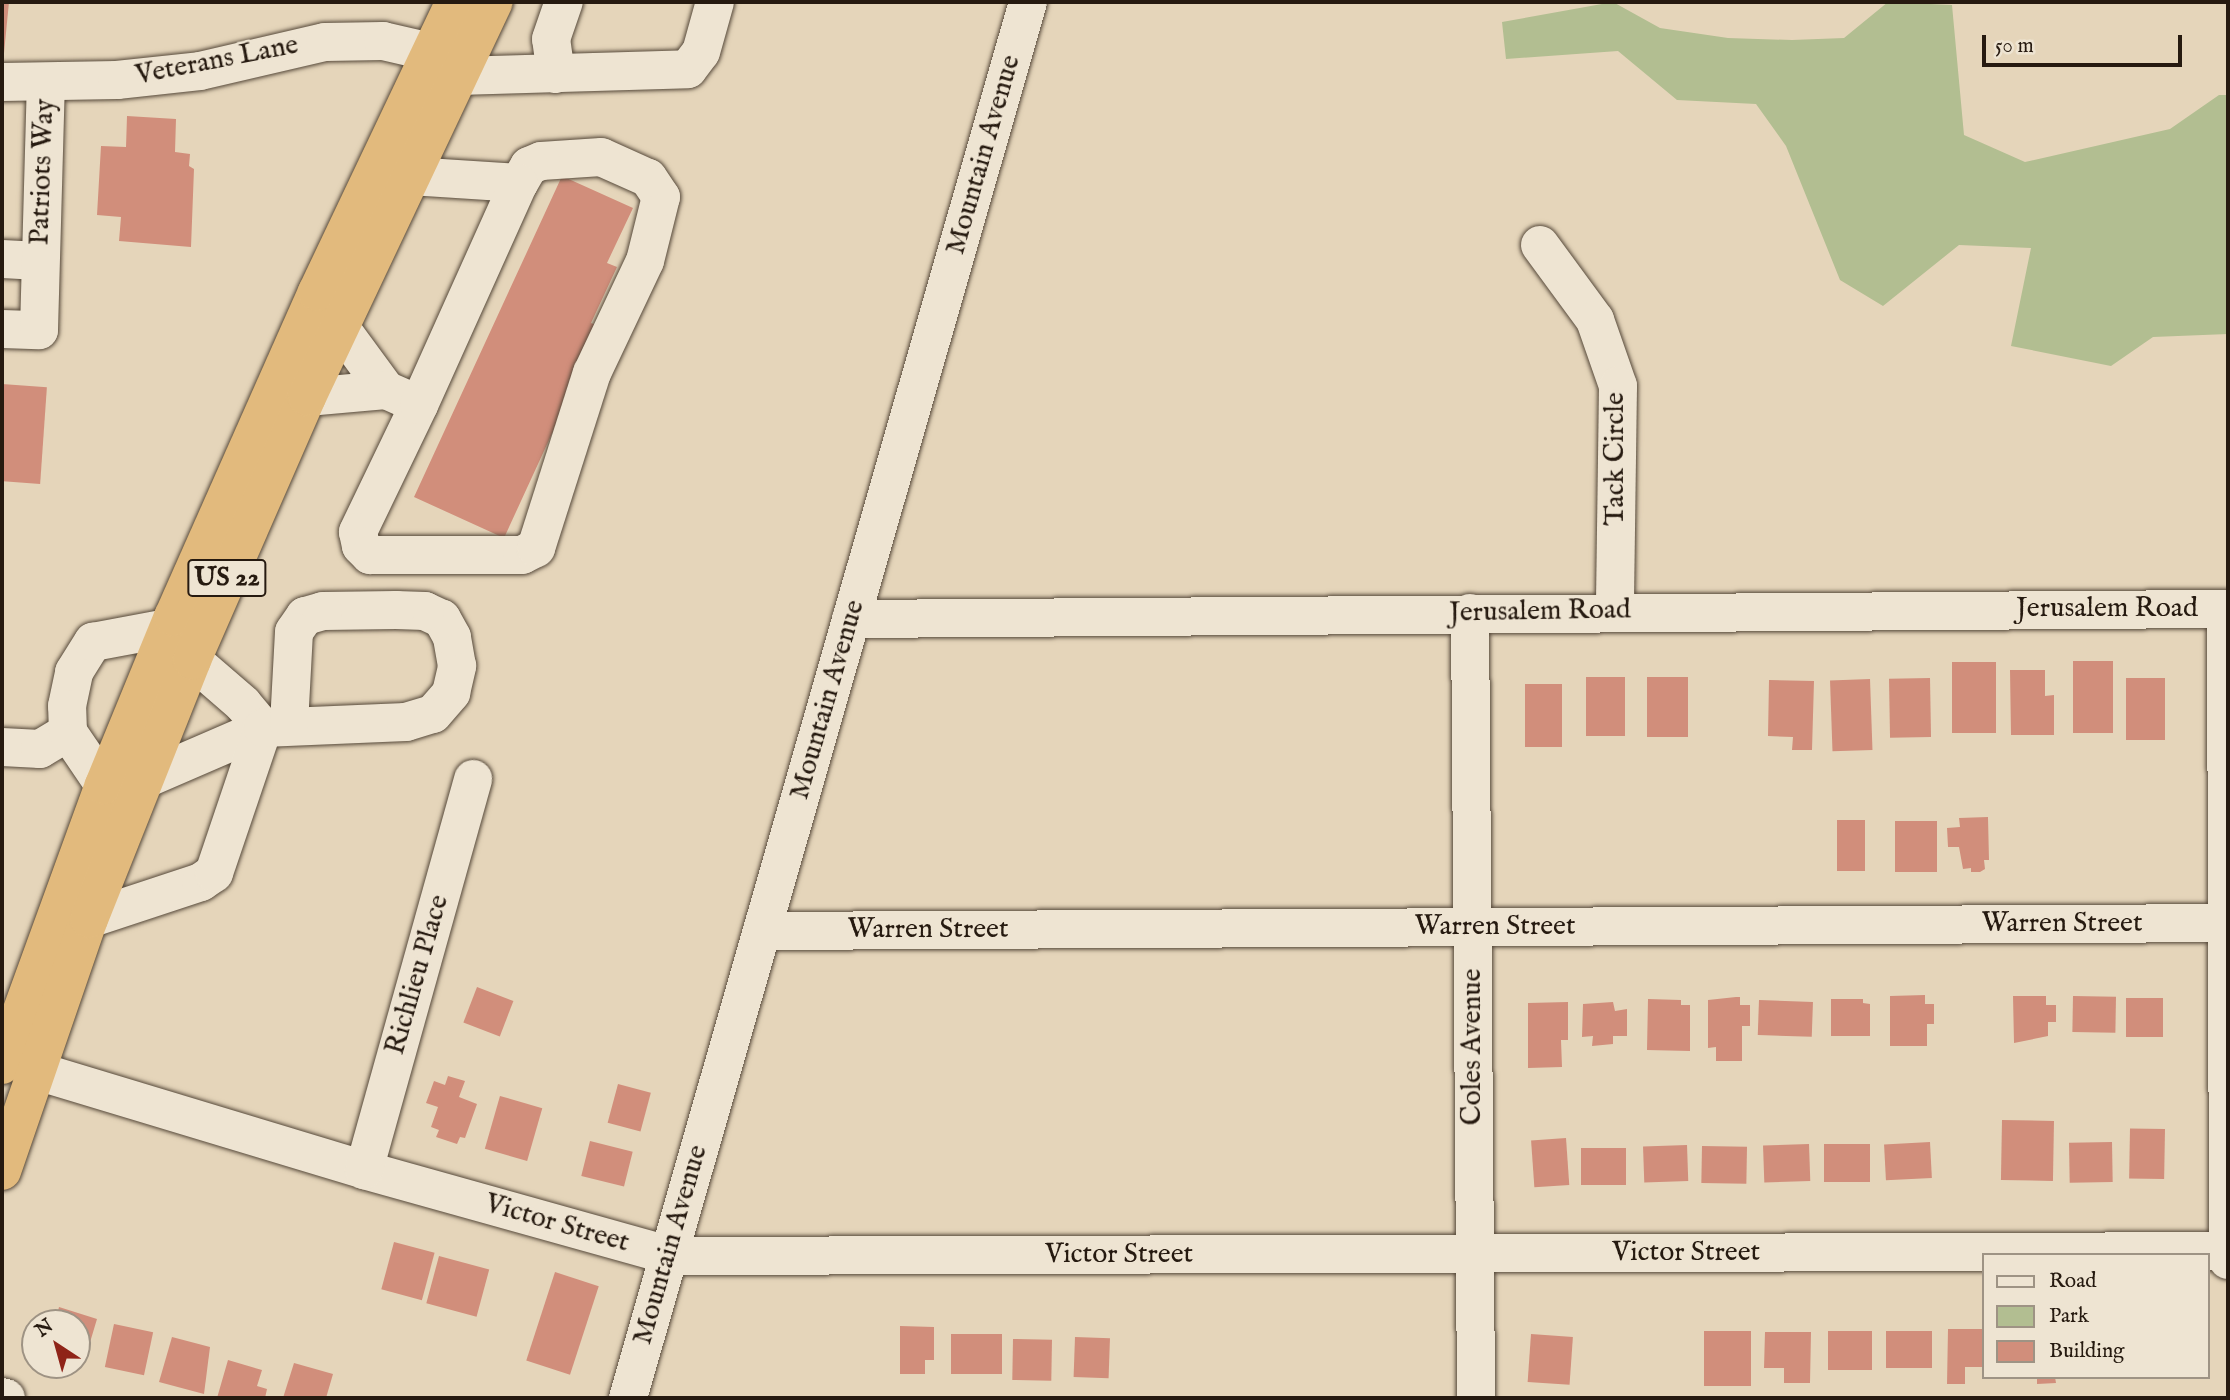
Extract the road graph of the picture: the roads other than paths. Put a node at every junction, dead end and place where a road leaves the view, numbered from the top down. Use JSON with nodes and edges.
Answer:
{"nodes":[{"id":1,"x":456,"y":2,"type":"edge"},
{"id":2,"x":494,"y":2,"type":"edge"},
{"id":3,"x":564,"y":2,"type":"edge"},
{"id":4,"x":715,"y":2,"type":"edge"},
{"id":5,"x":1028,"y":2,"type":"edge"},
{"id":6,"x":445,"y":64,"type":"junction"},
{"id":7,"x":556,"y":74,"type":"junction"},
{"id":8,"x":2,"y":82,"type":"edge"},
{"id":9,"x":46,"y":83,"type":"junction"},
{"id":10,"x":410,"y":176,"type":"junction"},
{"id":11,"x":519,"y":183,"type":"junction"},
{"id":12,"x":1540,"y":245,"type":"dead end"},
{"id":13,"x":2,"y":259,"type":"edge"},
{"id":14,"x":40,"y":261,"type":"junction"},
{"id":15,"x":339,"y":326,"type":"junction"},
{"id":16,"x":2,"y":329,"type":"edge"},
{"id":17,"x":307,"y":397,"type":"junction"},
{"id":18,"x":402,"y":398,"type":"junction"},
{"id":19,"x":2227,"y":609,"type":"edge"},
{"id":20,"x":1615,"y":611,"type":"junction"},
{"id":21,"x":1469,"y":612,"type":"junction"},
{"id":22,"x":851,"y":619,"type":"junction"},
{"id":23,"x":168,"y":628,"type":"junction"},
{"id":24,"x":191,"y":660,"type":"junction"},
{"id":25,"x":276,"y":726,"type":"junction"},
{"id":26,"x":68,"y":732,"type":"junction"},
{"id":27,"x":2,"y":747,"type":"edge"},
{"id":28,"x":473,"y":779,"type":"dead end"},
{"id":29,"x":143,"y":780,"type":"junction"},
{"id":30,"x":104,"y":785,"type":"junction"},
{"id":31,"x":89,"y":919,"type":"junction"},
{"id":32,"x":2227,"y":923,"type":"edge"},
{"id":33,"x":1472,"y":927,"type":"junction"},
{"id":34,"x":762,"y":931,"type":"junction"},
{"id":35,"x":19,"y":1068,"type":"edge"},
{"id":36,"x":363,"y":1170,"type":"junction"},
{"id":37,"x":2,"y":1171,"type":"edge"},
{"id":38,"x":2228,"y":1251,"type":"edge"},
{"id":39,"x":1474,"y":1254,"type":"junction"},
{"id":40,"x":668,"y":1255,"type":"junction"},
{"id":41,"x":2228,"y":1260,"type":"edge"},
{"id":42,"x":628,"y":1398,"type":"edge"},
{"id":43,"x":1476,"y":1398,"type":"edge"}],
"edges":[{"from":1,"to":6,"type":"highway","number":"US 22"},
{"from":2,"to":6,"type":"highway","number":"US 22"},
{"from":3,"to":7,"type":"street"},
{"from":4,"to":7,"type":"street","name":"Veterans Lane"},
{"from":5,"to":22,"type":"street","name":"Mountain Avenue"},
{"from":6,"to":7,"type":"street","name":"Veterans Lane"},
{"from":6,"to":9,"type":"street","name":"Veterans Lane"},
{"from":6,"to":10,"type":"highway","number":"US 22"},
{"from":6,"to":23,"type":"highway","number":"US 22"},
{"from":8,"to":9,"type":"street","name":"Veterans Lane"},
{"from":9,"to":14,"type":"street","name":"Patriots Way"},
{"from":10,"to":11,"type":"street"},
{"from":10,"to":15,"type":"highway","number":"US 22"},
{"from":11,"to":18,"type":"street"},
{"from":11,"to":18,"type":"street"},
{"from":12,"to":20,"type":"street","name":"Tack Circle"},
{"from":13,"to":14,"type":"street","name":"Patriots Way"},
{"from":14,"to":16,"type":"street","name":"Patriots Way"},
{"from":15,"to":17,"type":"highway","number":"US 22"},
{"from":15,"to":18,"type":"street"},
{"from":17,"to":18,"type":"street"},
{"from":17,"to":24,"type":"highway","number":"US 22"},
{"from":19,"to":20,"type":"street","name":"Jerusalem Road"},
{"from":19,"to":32,"type":"street"},
{"from":20,"to":21,"type":"street","name":"Jerusalem Road"},
{"from":21,"to":22,"type":"street","name":"Jerusalem Road"},
{"from":21,"to":33,"type":"street","name":"Coles Avenue"},
{"from":22,"to":34,"type":"street","name":"Mountain Avenue"},
{"from":23,"to":26,"type":"street"},
{"from":23,"to":30,"type":"highway","number":"US 22"},
{"from":24,"to":25,"type":"street"},
{"from":24,"to":29,"type":"highway","number":"US 22"},
{"from":25,"to":25,"type":"street"},
{"from":25,"to":29,"type":"street"},
{"from":25,"to":31,"type":"street"},
{"from":26,"to":27,"type":"street"},
{"from":26,"to":30,"type":"street"},
{"from":28,"to":36,"type":"street","name":"Richlieu Place"},
{"from":29,"to":31,"type":"highway","number":"US 22"},
{"from":30,"to":35,"type":"highway","number":"US 22"},
{"from":31,"to":35,"type":"highway","number":"US 22"},
{"from":32,"to":33,"type":"street","name":"Warren Street"},
{"from":32,"to":38,"type":"street"},
{"from":33,"to":34,"type":"street","name":"Warren Street"},
{"from":33,"to":39,"type":"street","name":"Coles Avenue"},
{"from":34,"to":40,"type":"street","name":"Mountain Avenue"},
{"from":35,"to":36,"type":"street","name":"Victor Street"},
{"from":35,"to":37,"type":"highway","number":"US 22"},
{"from":36,"to":40,"type":"street","name":"Victor Street"},
{"from":38,"to":39,"type":"street","name":"Victor Street"},
{"from":38,"to":41,"type":"street"},
{"from":39,"to":40,"type":"street","name":"Victor Street"},
{"from":39,"to":43,"type":"street","name":"Coles Avenue"},
{"from":40,"to":42,"type":"street","name":"Mountain Avenue"}]}
